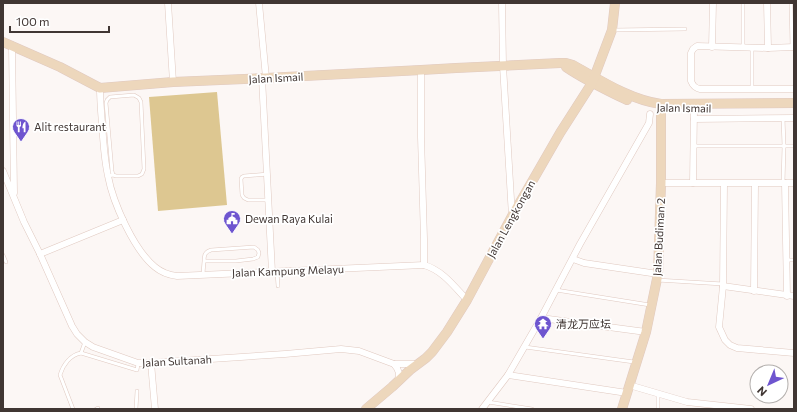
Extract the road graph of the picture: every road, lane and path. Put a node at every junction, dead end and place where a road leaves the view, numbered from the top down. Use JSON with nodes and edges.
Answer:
{"nodes":[{"id":1,"x":168,"y":3,"type":"edge"},
{"id":2,"x":259,"y":3,"type":"edge"},
{"id":3,"x":502,"y":3,"type":"edge"},
{"id":4,"x":615,"y":3,"type":"edge"},
{"id":5,"x":713,"y":3,"type":"edge"},
{"id":6,"x":743,"y":3,"type":"edge"},
{"id":7,"x":767,"y":3,"type":"edge"},
{"id":8,"x":791,"y":3,"type":"edge"},
{"id":9,"x":685,"y":29,"type":"dead end"},
{"id":10,"x":612,"y":30,"type":"junction"},
{"id":11,"x":7,"y":43,"type":"edge"},
{"id":12,"x":712,"y":47,"type":"junction"},
{"id":13,"x":743,"y":47,"type":"junction"},
{"id":14,"x":752,"y":47,"type":"junction"},
{"id":15,"x":793,"y":47,"type":"edge"},
{"id":16,"x":768,"y":48,"type":"junction"},
{"id":17,"x":503,"y":66,"type":"junction"},
{"id":18,"x":421,"y":70,"type":"junction"},
{"id":19,"x":264,"y":78,"type":"junction"},
{"id":20,"x":593,"y":80,"type":"junction"},
{"id":21,"x":174,"y":82,"type":"junction"},
{"id":22,"x":100,"y":88,"type":"junction"},
{"id":23,"x":752,"y":88,"type":"junction"},
{"id":24,"x":794,"y":89,"type":"edge"},
{"id":25,"x":794,"y":103,"type":"edge"},
{"id":26,"x":661,"y":106,"type":"junction"},
{"id":27,"x":794,"y":108,"type":"edge"},
{"id":28,"x":694,"y":109,"type":"junction"},
{"id":29,"x":650,"y":114,"type":"dead end"},
{"id":30,"x":783,"y":118,"type":"junction"},
{"id":31,"x":794,"y":118,"type":"edge"},
{"id":32,"x":694,"y":119,"type":"junction"},
{"id":33,"x":694,"y":146,"type":"junction"},
{"id":34,"x":784,"y":146,"type":"junction"},
{"id":35,"x":794,"y":146,"type":"edge"},
{"id":36,"x":3,"y":172,"type":"edge"},
{"id":37,"x":268,"y":174,"type":"junction"},
{"id":38,"x":110,"y":176,"type":"junction"},
{"id":39,"x":662,"y":183,"type":"junction"},
{"id":40,"x":694,"y":183,"type":"junction"},
{"id":41,"x":784,"y":183,"type":"junction"},
{"id":42,"x":794,"y":183,"type":"edge"},
{"id":43,"x":724,"y":184,"type":"junction"},
{"id":44,"x":755,"y":184,"type":"junction"},
{"id":45,"x":14,"y":196,"type":"junction"},
{"id":46,"x":268,"y":200,"type":"junction"},
{"id":47,"x":512,"y":216,"type":"junction"},
{"id":48,"x":123,"y":220,"type":"junction"},
{"id":49,"x":40,"y":254,"type":"junction"},
{"id":50,"x":3,"y":255,"type":"edge"},
{"id":51,"x":573,"y":259,"type":"junction"},
{"id":52,"x":786,"y":260,"type":"junction"},
{"id":53,"x":794,"y":260,"type":"edge"},
{"id":54,"x":204,"y":261,"type":"junction"},
{"id":55,"x":6,"y":262,"type":"dead end"},
{"id":56,"x":424,"y":265,"type":"junction"},
{"id":57,"x":275,"y":272,"type":"junction"},
{"id":58,"x":203,"y":275,"type":"junction"},
{"id":59,"x":657,"y":277,"type":"junction"},
{"id":60,"x":723,"y":285,"type":"junction"},
{"id":61,"x":278,"y":286,"type":"dead end"},
{"id":62,"x":556,"y":290,"type":"junction"},
{"id":63,"x":754,"y":291,"type":"junction"},
{"id":64,"x":787,"y":296,"type":"junction"},
{"id":65,"x":794,"y":296,"type":"edge"},
{"id":66,"x":466,"y":300,"type":"junction"},
{"id":67,"x":651,"y":305,"type":"junction"},
{"id":68,"x":541,"y":318,"type":"junction"},
{"id":69,"x":646,"y":332,"type":"junction"},
{"id":70,"x":85,"y":342,"type":"junction"},
{"id":71,"x":524,"y":347,"type":"junction"},
{"id":72,"x":81,"y":353,"type":"junction"},
{"id":73,"x":794,"y":353,"type":"edge"},
{"id":74,"x":636,"y":362,"type":"junction"},
{"id":75,"x":138,"y":363,"type":"junction"},
{"id":76,"x":151,"y":363,"type":"junction"},
{"id":77,"x":394,"y":364,"type":"junction"},
{"id":78,"x":419,"y":364,"type":"junction"},
{"id":79,"x":508,"y":374,"type":"junction"},
{"id":80,"x":398,"y":382,"type":"junction"},
{"id":81,"x":628,"y":389,"type":"junction"},
{"id":82,"x":137,"y":391,"type":"dead end"},
{"id":83,"x":658,"y":394,"type":"junction"},
{"id":84,"x":487,"y":402,"type":"junction"},
{"id":85,"x":687,"y":406,"type":"edge"},
{"id":86,"x":720,"y":407,"type":"edge"},
{"id":87,"x":73,"y":409,"type":"edge"},
{"id":88,"x":136,"y":409,"type":"edge"},
{"id":89,"x":155,"y":409,"type":"edge"},
{"id":90,"x":366,"y":409,"type":"edge"},
{"id":91,"x":482,"y":409,"type":"edge"},
{"id":92,"x":532,"y":409,"type":"edge"},
{"id":93,"x":622,"y":409,"type":"edge"},
{"id":94,"x":658,"y":409,"type":"edge"},
{"id":95,"x":751,"y":409,"type":"edge"}],
"edges":[{"from":1,"to":21,"type":"street"},
{"from":2,"to":19,"type":"street"},
{"from":3,"to":17,"type":"street"},
{"from":4,"to":10,"type":"street","name":"Jalan Lengkongan"},
{"from":5,"to":12,"type":"street"},
{"from":6,"to":13,"type":"lane"},
{"from":7,"to":16,"type":"street"},
{"from":8,"to":15,"type":"lane"},
{"from":9,"to":10,"type":"lane"},
{"from":10,"to":20,"type":"street","name":"Jalan Lengkongan"},
{"from":11,"to":22,"type":"street"},
{"from":11,"to":45,"type":"street"},
{"from":12,"to":13,"type":"street"},
{"from":12,"to":23,"type":"street"},
{"from":13,"to":14,"type":"street"},
{"from":14,"to":16,"type":"street"},
{"from":14,"to":23,"type":"lane"},
{"from":15,"to":16,"type":"street"},
{"from":17,"to":18,"type":"street","name":"Jalan Ismail"},
{"from":17,"to":20,"type":"street","name":"Jalan Ismail"},
{"from":17,"to":47,"type":"street"},
{"from":18,"to":19,"type":"street","name":"Jalan Ismail"},
{"from":18,"to":56,"type":"street"},
{"from":19,"to":21,"type":"street","name":"Jalan Ismail"},
{"from":19,"to":37,"type":"street"},
{"from":20,"to":26,"type":"street","name":"Jalan Ismail"},
{"from":20,"to":47,"type":"street","name":"Jalan Lengkongan"},
{"from":21,"to":22,"type":"street","name":"Jalan Ismail"},
{"from":22,"to":38,"type":"street","name":"Jalan Kampung Melayu"},
{"from":23,"to":24,"type":"street"},
{"from":25,"to":26,"type":"street","name":"Jalan Ismail"},
{"from":26,"to":28,"type":"street","name":"Jalan Ismail"},
{"from":26,"to":39,"type":"street","name":"Jalan Budiman 2"},
{"from":27,"to":28,"type":"street","name":"Jalan Ismail"},
{"from":28,"to":32,"type":"street"},
{"from":29,"to":51,"type":"street"},
{"from":30,"to":31,"type":"street"},
{"from":30,"to":32,"type":"street"},
{"from":30,"to":34,"type":"lane"},
{"from":32,"to":33,"type":"street"},
{"from":33,"to":34,"type":"lane"},
{"from":33,"to":40,"type":"street"},
{"from":34,"to":35,"type":"lane"},
{"from":34,"to":41,"type":"lane"},
{"from":36,"to":45,"type":"street","name":"Jalan Sultanah"},
{"from":37,"to":46,"type":"street"},
{"from":37,"to":46,"type":"lane"},
{"from":38,"to":38,"type":"lane"},
{"from":38,"to":48,"type":"street","name":"Jalan Kampung Melayu"},
{"from":39,"to":40,"type":"street"},
{"from":39,"to":59,"type":"street","name":"Jalan Budiman 2"},
{"from":40,"to":43,"type":"street"},
{"from":41,"to":42,"type":"street"},
{"from":41,"to":44,"type":"street"},
{"from":41,"to":52,"type":"street"},
{"from":43,"to":44,"type":"street"},
{"from":43,"to":60,"type":"street"},
{"from":44,"to":63,"type":"street"},
{"from":45,"to":49,"type":"street","name":"Jalan Sultanah"},
{"from":46,"to":57,"type":"street"},
{"from":47,"to":66,"type":"street","name":"Jalan Lengkongan"},
{"from":48,"to":49,"type":"street"},
{"from":48,"to":58,"type":"street","name":"Jalan Kampung Melayu"},
{"from":49,"to":70,"type":"street","name":"Jalan Sultanah"},
{"from":50,"to":55,"type":"lane"},
{"from":51,"to":59,"type":"street"},
{"from":51,"to":62,"type":"street"},
{"from":52,"to":53,"type":"lane"},
{"from":52,"to":64,"type":"street"},
{"from":54,"to":54,"type":"lane"},
{"from":54,"to":58,"type":"lane"},
{"from":56,"to":57,"type":"street","name":"Jalan Kampung Melayu"},
{"from":56,"to":66,"type":"street"},
{"from":57,"to":58,"type":"street","name":"Jalan Kampung Melayu"},
{"from":57,"to":61,"type":"lane"},
{"from":59,"to":60,"type":"lane"},
{"from":59,"to":67,"type":"street","name":"Jalan Budiman 2"},
{"from":60,"to":63,"type":"street"},
{"from":60,"to":73,"type":"street"},
{"from":62,"to":67,"type":"lane"},
{"from":62,"to":68,"type":"street"},
{"from":63,"to":64,"type":"street"},
{"from":64,"to":65,"type":"street"},
{"from":66,"to":78,"type":"street","name":"Jalan Lengkongan"},
{"from":67,"to":69,"type":"street","name":"Jalan Budiman 2"},
{"from":68,"to":69,"type":"street"},
{"from":68,"to":71,"type":"street"},
{"from":69,"to":74,"type":"street","name":"Jalan Budiman 2"},
{"from":70,"to":72,"type":"lane"},
{"from":70,"to":75,"type":"street","name":"Jalan Sultanah"},
{"from":71,"to":74,"type":"lane"},
{"from":71,"to":79,"type":"street"},
{"from":72,"to":75,"type":"lane"},
{"from":72,"to":87,"type":"lane"},
{"from":74,"to":81,"type":"street","name":"Jalan Budiman 2"},
{"from":75,"to":76,"type":"street","name":"Jalan Sultanah"},
{"from":76,"to":77,"type":"street","name":"Jalan Sultanah"},
{"from":76,"to":89,"type":"street"},
{"from":77,"to":78,"type":"street"},
{"from":77,"to":80,"type":"street"},
{"from":78,"to":80,"type":"street","name":"Jalan Lengkongan"},
{"from":79,"to":81,"type":"street"},
{"from":79,"to":84,"type":"street"},
{"from":80,"to":90,"type":"street","name":"Jalan Lengkongan"},
{"from":81,"to":83,"type":"street"},
{"from":81,"to":93,"type":"street","name":"Jalan Budiman 2"},
{"from":82,"to":88,"type":"lane"},
{"from":83,"to":85,"type":"street"},
{"from":83,"to":94,"type":"lane"},
{"from":84,"to":91,"type":"street"},
{"from":84,"to":92,"type":"lane"},
{"from":85,"to":86,"type":"street"},
{"from":86,"to":95,"type":"street"}]}
